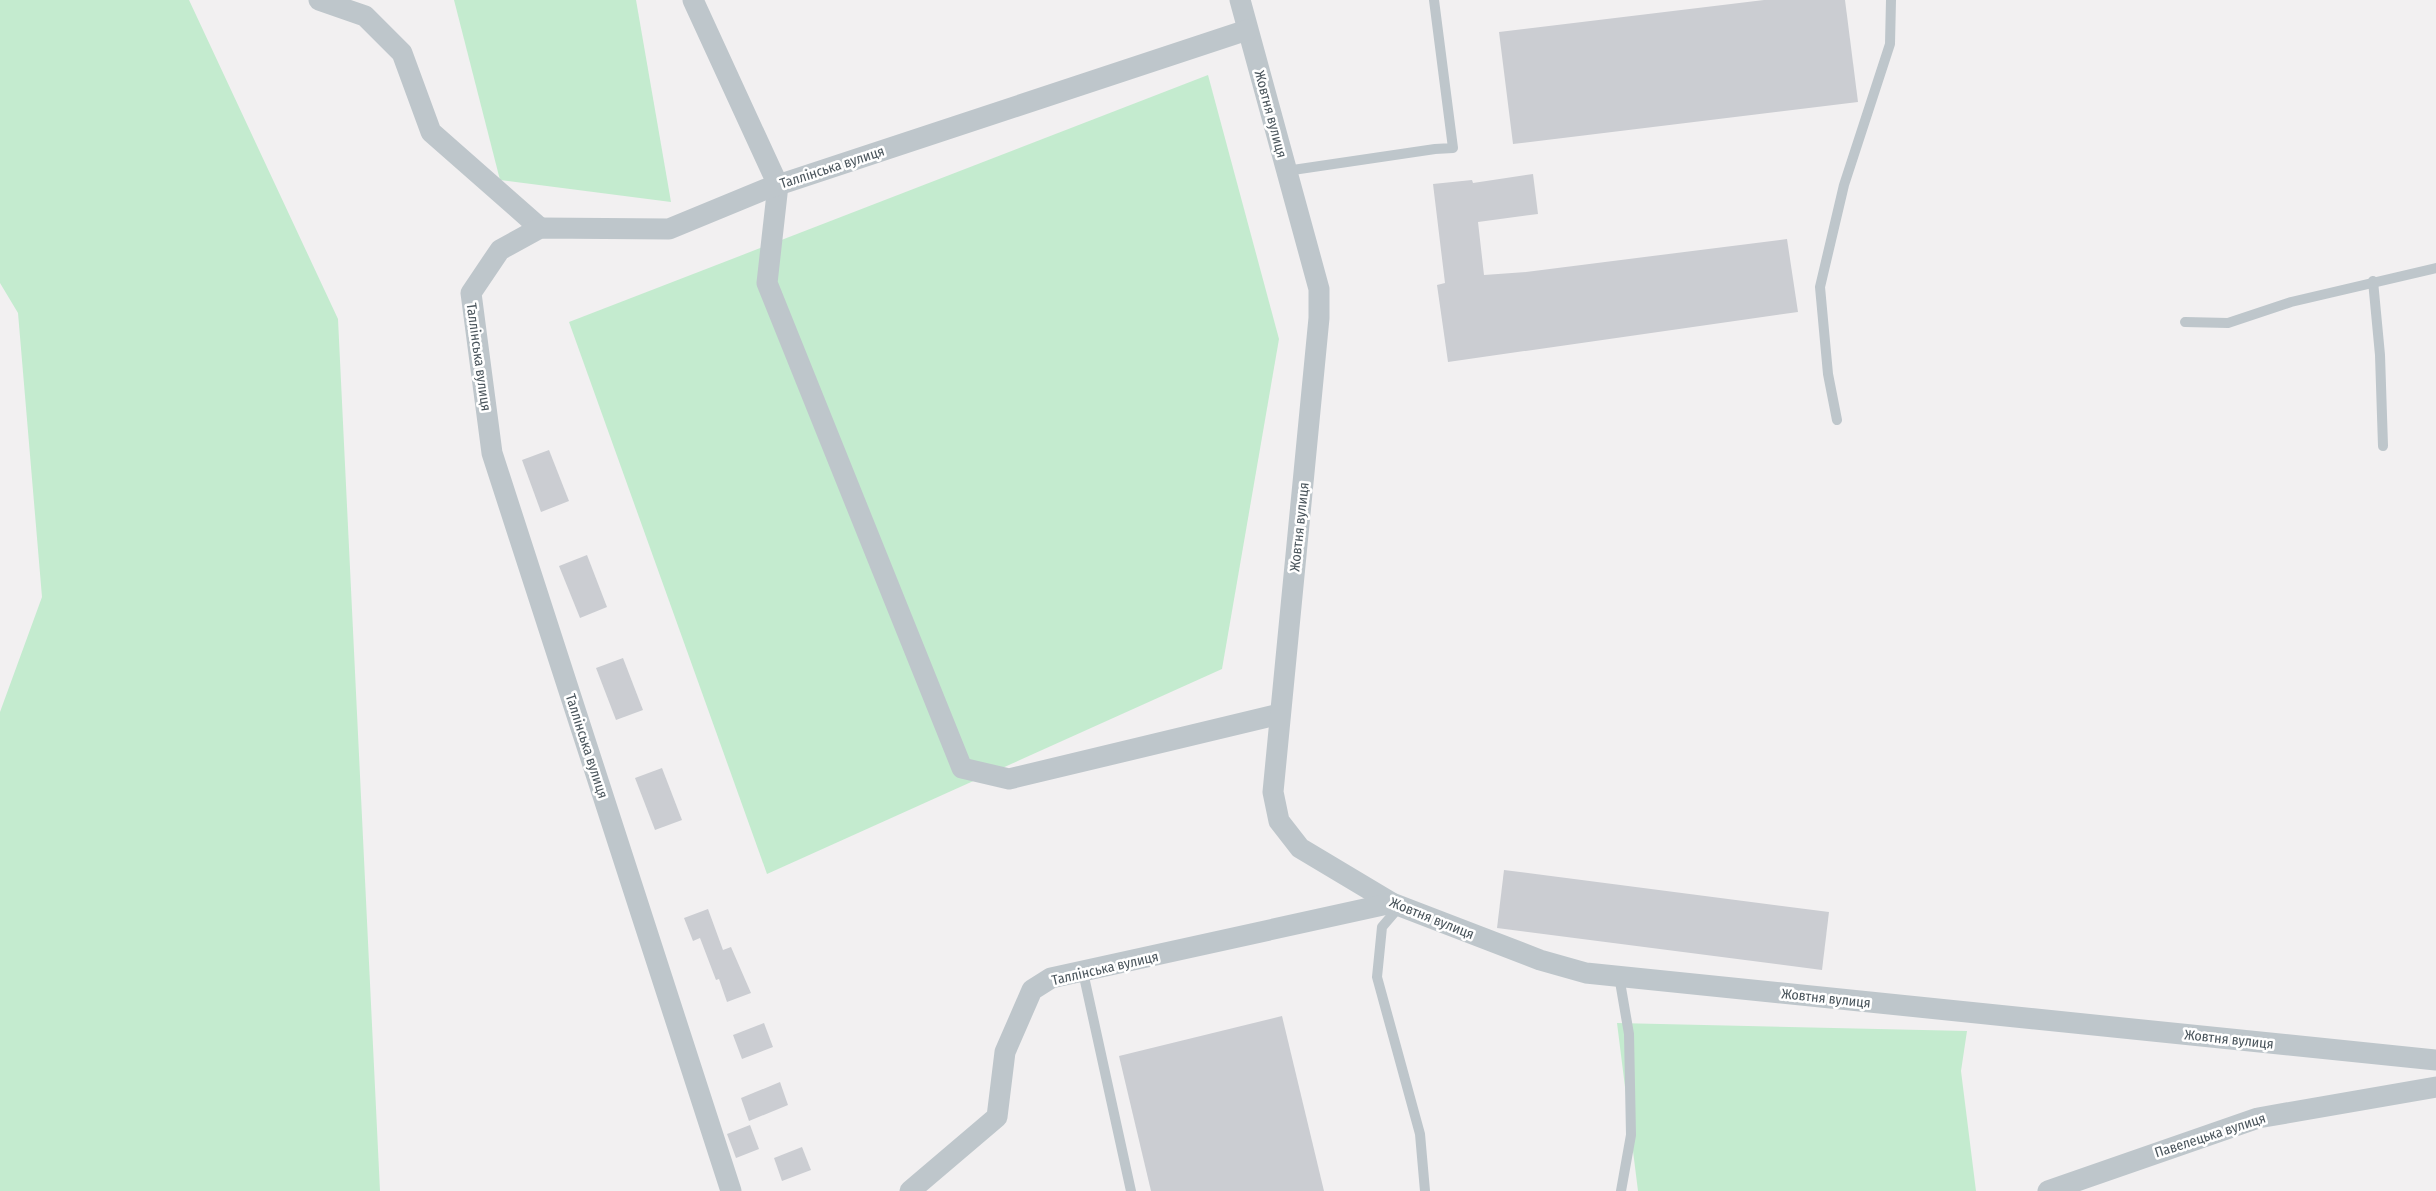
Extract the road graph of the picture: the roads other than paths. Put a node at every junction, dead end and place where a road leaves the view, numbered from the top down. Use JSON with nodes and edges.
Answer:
{"nodes":[{"id":1,"x":319,"y":0,"type":"edge"},
{"id":2,"x":693,"y":0,"type":"edge"},
{"id":3,"x":1240,"y":0,"type":"edge"},
{"id":4,"x":1434,"y":0,"type":"edge"},
{"id":5,"x":1891,"y":0,"type":"edge"},
{"id":6,"x":1247,"y":30,"type":"junction"},
{"id":7,"x":1286,"y":171,"type":"junction"},
{"id":8,"x":778,"y":185,"type":"junction"},
{"id":9,"x":540,"y":228,"type":"junction"},
{"id":10,"x":2436,"y":268,"type":"edge"},
{"id":11,"x":2373,"y":281,"type":"junction"},
{"id":12,"x":2185,"y":322,"type":"dead end"},
{"id":13,"x":1837,"y":420,"type":"dead end"},
{"id":14,"x":2383,"y":446,"type":"dead end"},
{"id":15,"x":1280,"y":714,"type":"junction"},
{"id":16,"x":1396,"y":905,"type":"junction"},
{"id":17,"x":1083,"y":972,"type":"junction"},
{"id":18,"x":1619,"y":976,"type":"junction"},
{"id":19,"x":2436,"y":1060,"type":"edge"},
{"id":20,"x":2436,"y":1087,"type":"edge"},
{"id":21,"x":730,"y":1191,"type":"edge"},
{"id":22,"x":910,"y":1191,"type":"edge"},
{"id":23,"x":1131,"y":1191,"type":"edge"},
{"id":24,"x":1425,"y":1191,"type":"edge"},
{"id":25,"x":1621,"y":1191,"type":"edge"},
{"id":26,"x":2048,"y":1191,"type":"edge"}],
"edges":[{"from":1,"to":9,"type":"street"},
{"from":2,"to":8,"type":"street"},
{"from":3,"to":6,"type":"street","name":"Жовтня вулиця"},
{"from":4,"to":7,"type":"lane"},
{"from":5,"to":13,"type":"lane"},
{"from":6,"to":7,"type":"street","name":"Жовтня вулиця"},
{"from":6,"to":8,"type":"street","name":"Таллінська вулиця"},
{"from":7,"to":15,"type":"street","name":"Жовтня вулиця"},
{"from":8,"to":9,"type":"street","name":"Таллінська вулиця"},
{"from":8,"to":15,"type":"street"},
{"from":9,"to":21,"type":"street","name":"Таллінська вулиця"},
{"from":10,"to":11,"type":"lane"},
{"from":11,"to":12,"type":"lane"},
{"from":11,"to":14,"type":"lane"},
{"from":15,"to":16,"type":"street","name":"Жовтня вулиця"},
{"from":16,"to":17,"type":"street","name":"Таллінська вулиця"},
{"from":16,"to":18,"type":"street","name":"Жовтня вулиця"},
{"from":16,"to":24,"type":"lane"},
{"from":17,"to":22,"type":"street","name":"Таллінська вулиця"},
{"from":17,"to":23,"type":"lane"},
{"from":18,"to":19,"type":"street","name":"Жовтня вулиця"},
{"from":18,"to":25,"type":"lane"},
{"from":20,"to":26,"type":"street","name":"Павелецька вулиця"}]}
